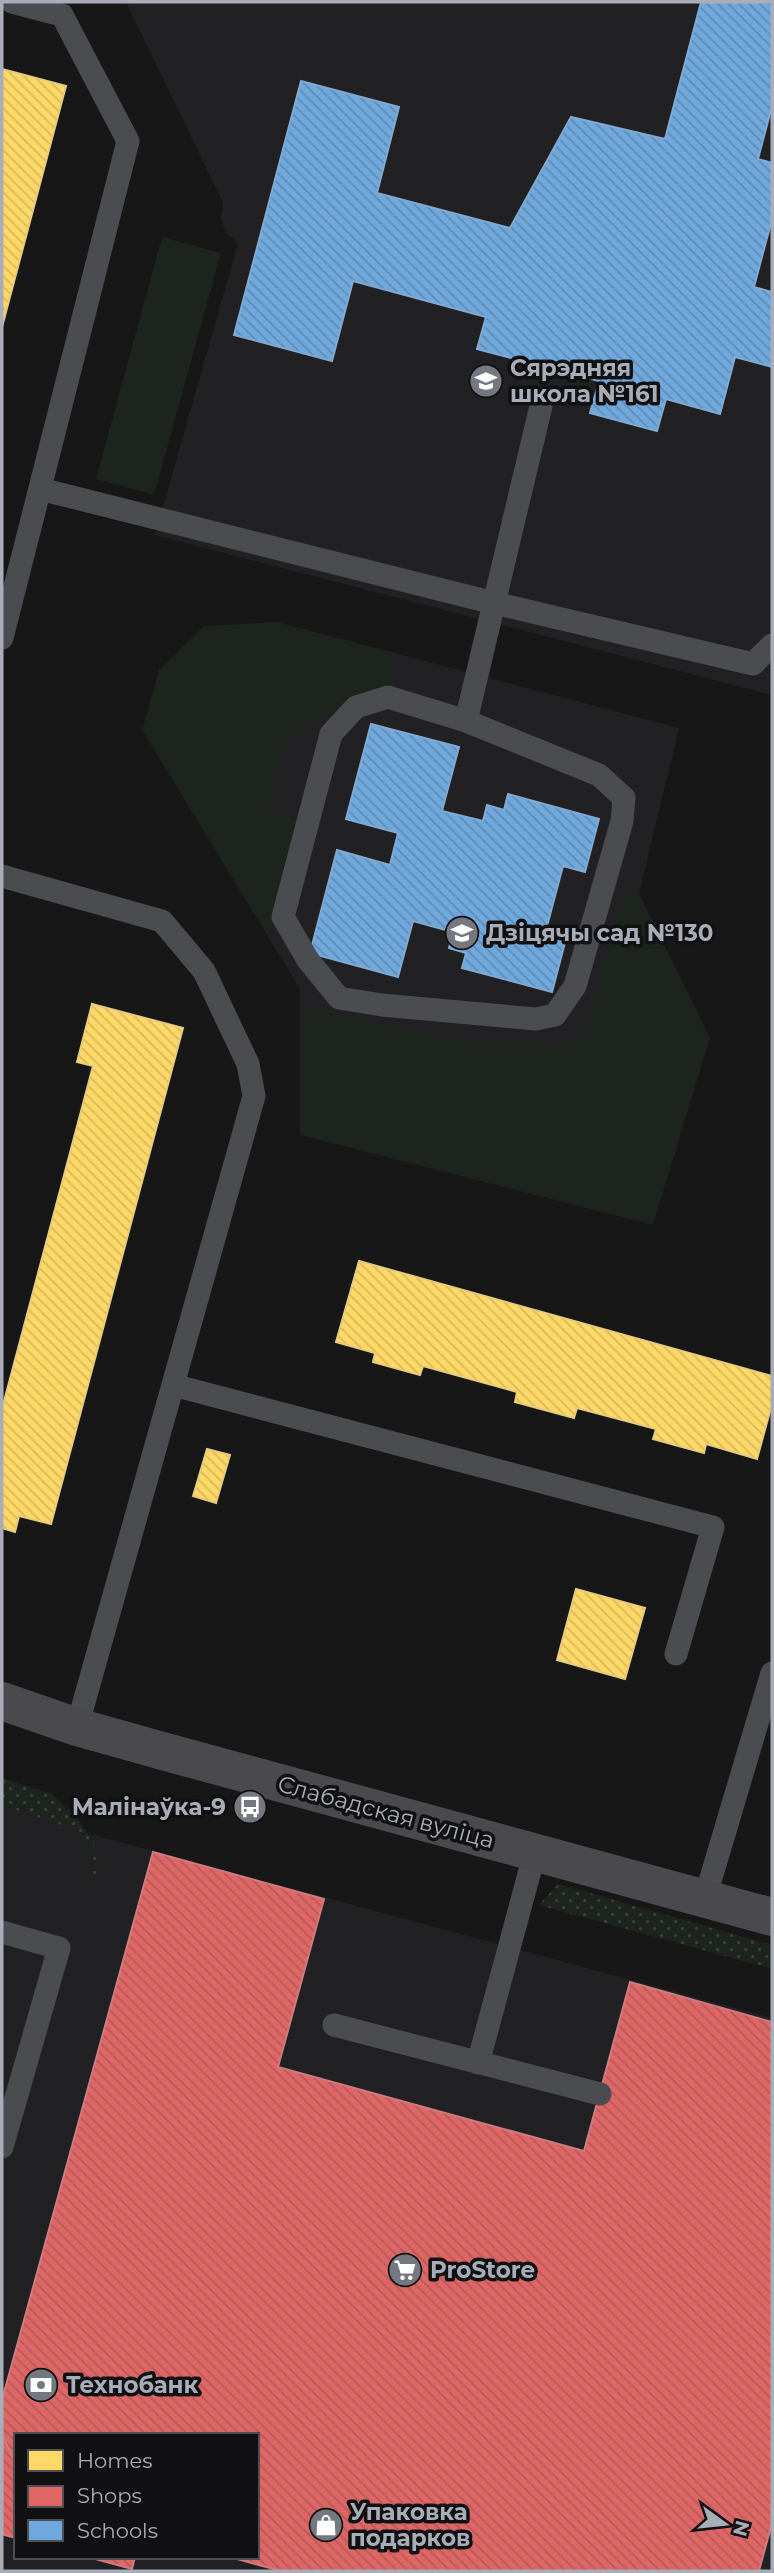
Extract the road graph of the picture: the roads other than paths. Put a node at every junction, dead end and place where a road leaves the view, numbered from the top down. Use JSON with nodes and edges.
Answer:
{"nodes":[{"id":1,"x":12,"y":2,"type":"edge"},
{"id":2,"x":541,"y":406,"type":"dead end"},
{"id":3,"x":40,"y":489,"type":"junction"},
{"id":4,"x":494,"y":603,"type":"junction"},
{"id":5,"x":2,"y":638,"type":"edge"},
{"id":6,"x":772,"y":645,"type":"edge"},
{"id":7,"x":466,"y":721,"type":"junction"},
{"id":8,"x":2,"y":876,"type":"edge"},
{"id":9,"x":173,"y":1385,"type":"junction"},
{"id":10,"x":676,"y":1654,"type":"dead end"},
{"id":11,"x":772,"y":1673,"type":"edge"},
{"id":12,"x":2,"y":1700,"type":"edge"},
{"id":13,"x":77,"y":1727,"type":"junction"},
{"id":14,"x":535,"y":1852,"type":"junction"},
{"id":15,"x":705,"y":1898,"type":"junction"},
{"id":16,"x":772,"y":1917,"type":"edge"},
{"id":17,"x":2,"y":1932,"type":"edge"},
{"id":18,"x":334,"y":2025,"type":"dead end"},
{"id":19,"x":478,"y":2063,"type":"junction"},
{"id":20,"x":600,"y":2094,"type":"dead end"},
{"id":21,"x":2,"y":2147,"type":"edge"}],
"edges":[{"from":1,"to":3,"type":"lane"},
{"from":2,"to":4,"type":"lane"},
{"from":3,"to":4,"type":"lane"},
{"from":3,"to":5,"type":"lane"},
{"from":4,"to":6,"type":"lane"},
{"from":4,"to":7,"type":"lane"},
{"from":7,"to":7,"type":"lane"},
{"from":8,"to":9,"type":"lane"},
{"from":9,"to":10,"type":"lane"},
{"from":9,"to":13,"type":"lane"},
{"from":11,"to":15,"type":"lane"},
{"from":12,"to":13,"type":"main road","name":"Слабадская вуліца"},
{"from":13,"to":14,"type":"main road","name":"Слабадская вуліца"},
{"from":14,"to":15,"type":"main road","name":"Слабадская вуліца"},
{"from":14,"to":19,"type":"lane"},
{"from":15,"to":16,"type":"main road","name":"Слабадская вуліца"},
{"from":17,"to":21,"type":"lane"},
{"from":18,"to":19,"type":"lane"},
{"from":19,"to":20,"type":"lane"}]}
